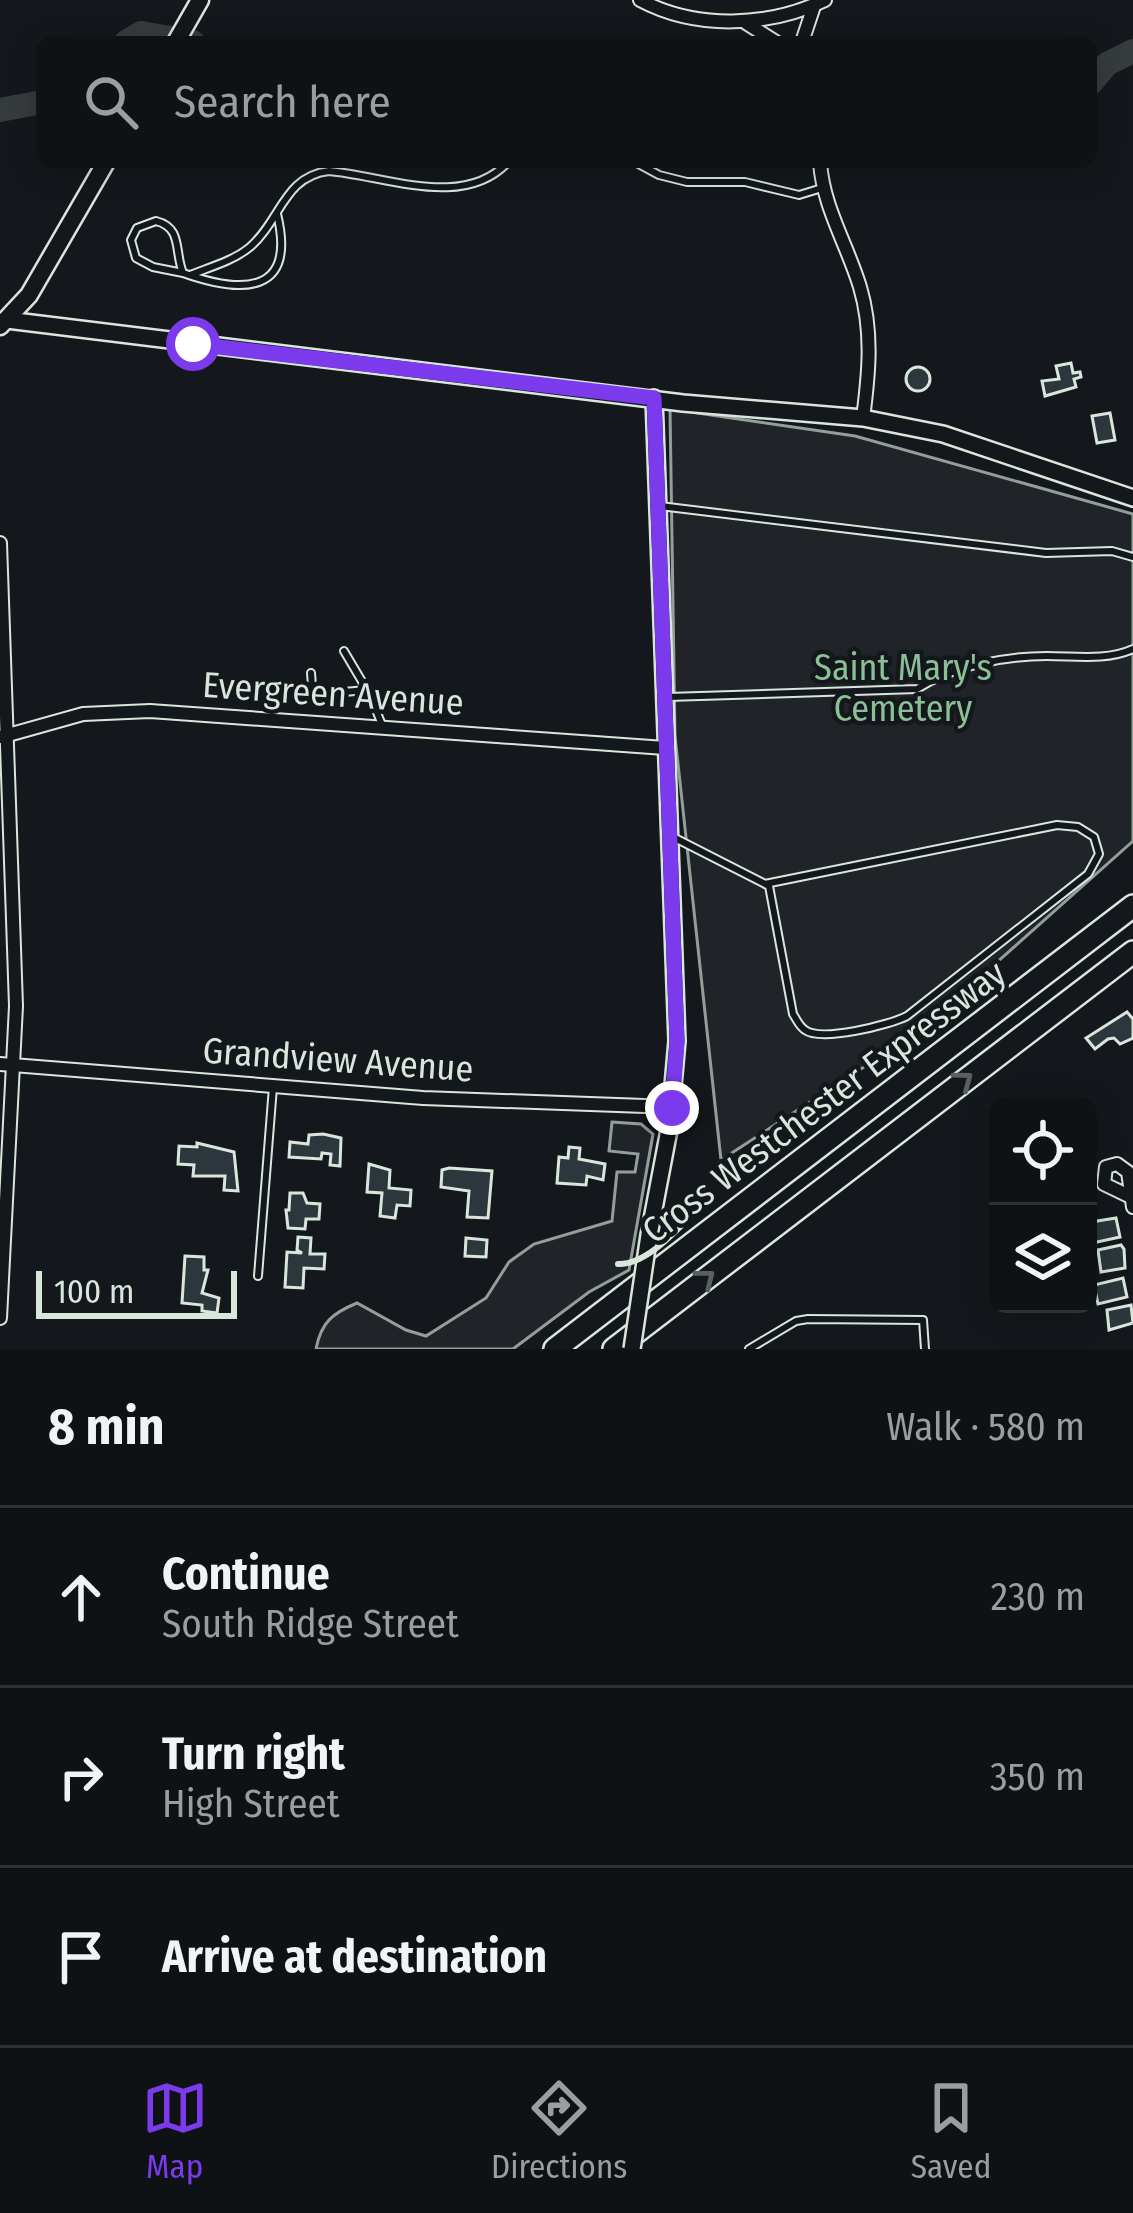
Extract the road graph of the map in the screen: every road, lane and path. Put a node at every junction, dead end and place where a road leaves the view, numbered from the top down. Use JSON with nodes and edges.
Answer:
{"nodes":[{"id":1,"x":200,"y":0,"type":"edge"},
{"id":2,"x":640,"y":0,"type":"edge"},
{"id":3,"x":820,"y":2,"type":"edge"},
{"id":4,"x":745,"y":22,"type":"junction"},
{"id":5,"x":179,"y":36,"type":"edge"},
{"id":6,"x":767,"y":36,"type":"edge"},
{"id":7,"x":805,"y":36,"type":"edge"},
{"id":8,"x":103,"y":168,"type":"edge"},
{"id":9,"x":502,"y":168,"type":"edge"},
{"id":10,"x":646,"y":168,"type":"edge"},
{"id":11,"x":820,"y":168,"type":"edge"},
{"id":12,"x":822,"y":188,"type":"junction"},
{"id":13,"x":277,"y":214,"type":"junction"},
{"id":14,"x":186,"y":273,"type":"junction"},
{"id":15,"x":3,"y":323,"type":"edge"},
{"id":16,"x":654,"y":398,"type":"junction"},
{"id":17,"x":863,"y":418,"type":"junction"},
{"id":18,"x":1133,"y":498,"type":"edge"},
{"id":19,"x":658,"y":506,"type":"junction"},
{"id":20,"x":0,"y":543,"type":"edge"},
{"id":21,"x":1133,"y":557,"type":"edge"},
{"id":22,"x":1133,"y":649,"type":"edge"},
{"id":23,"x":344,"y":651,"type":"dead end"},
{"id":24,"x":311,"y":673,"type":"dead end"},
{"id":25,"x":367,"y":690,"type":"junction"},
{"id":26,"x":664,"y":697,"type":"junction"},
{"id":27,"x":383,"y":728,"type":"junction"},
{"id":28,"x":4,"y":736,"type":"edge"},
{"id":29,"x":665,"y":748,"type":"junction"},
{"id":30,"x":668,"y":835,"type":"junction"},
{"id":31,"x":765,"y":884,"type":"junction"},
{"id":32,"x":1133,"y":906,"type":"edge"},
{"id":33,"x":1133,"y":952,"type":"edge"},
{"id":34,"x":7,"y":1064,"type":"edge"},
{"id":35,"x":273,"y":1087,"type":"junction"},
{"id":36,"x":672,"y":1108,"type":"junction"},
{"id":37,"x":258,"y":1276,"type":"dead end"},
{"id":38,"x":0,"y":1318,"type":"edge"},
{"id":39,"x":555,"y":1349,"type":"edge"},
{"id":40,"x":614,"y":1349,"type":"edge"},
{"id":41,"x":632,"y":1349,"type":"edge"},
{"id":42,"x":749,"y":1349,"type":"edge"},
{"id":43,"x":925,"y":1349,"type":"edge"}],
"edges":[{"from":1,"to":5,"type":"main road"},
{"from":2,"to":4,"type":"street"},
{"from":3,"to":4,"type":"street"},
{"from":3,"to":7,"type":"street"},
{"from":4,"to":6,"type":"street"},
{"from":8,"to":15,"type":"main road"},
{"from":9,"to":13,"type":"lane"},
{"from":10,"to":12,"type":"lane"},
{"from":11,"to":12,"type":"street"},
{"from":12,"to":17,"type":"street"},
{"from":13,"to":14,"type":"lane"},
{"from":13,"to":14,"type":"lane"},
{"from":14,"to":14,"type":"lane"},
{"from":15,"to":16,"type":"street"},
{"from":16,"to":17,"type":"street"},
{"from":16,"to":19,"type":"street"},
{"from":17,"to":18,"type":"street"},
{"from":19,"to":21,"type":"lane"},
{"from":19,"to":26,"type":"street"},
{"from":20,"to":28,"type":"street"},
{"from":22,"to":26,"type":"lane"},
{"from":23,"to":25,"type":"lane"},
{"from":24,"to":25,"type":"lane"},
{"from":25,"to":27,"type":"lane"},
{"from":26,"to":29,"type":"street"},
{"from":27,"to":28,"type":"street","name":"Evergreen Avenue"},
{"from":27,"to":29,"type":"street","name":"Evergreen Avenue"},
{"from":28,"to":34,"type":"street"},
{"from":29,"to":30,"type":"street"},
{"from":30,"to":31,"type":"lane"},
{"from":30,"to":36,"type":"street"},
{"from":31,"to":31,"type":"lane"},
{"from":32,"to":39,"type":"highway","name":"Cross Westchester Expressway"},
{"from":40,"to":33,"type":"highway","name":"Cross Westchester Expressway","one_way":true},
{"from":34,"to":35,"type":"street","name":"Grandview Avenue"},
{"from":34,"to":38,"type":"street"},
{"from":35,"to":36,"type":"street","name":"Grandview Avenue"},
{"from":35,"to":37,"type":"lane"},
{"from":36,"to":41,"type":"street","bridge":true},
{"from":42,"to":43,"type":"lane"}]}
